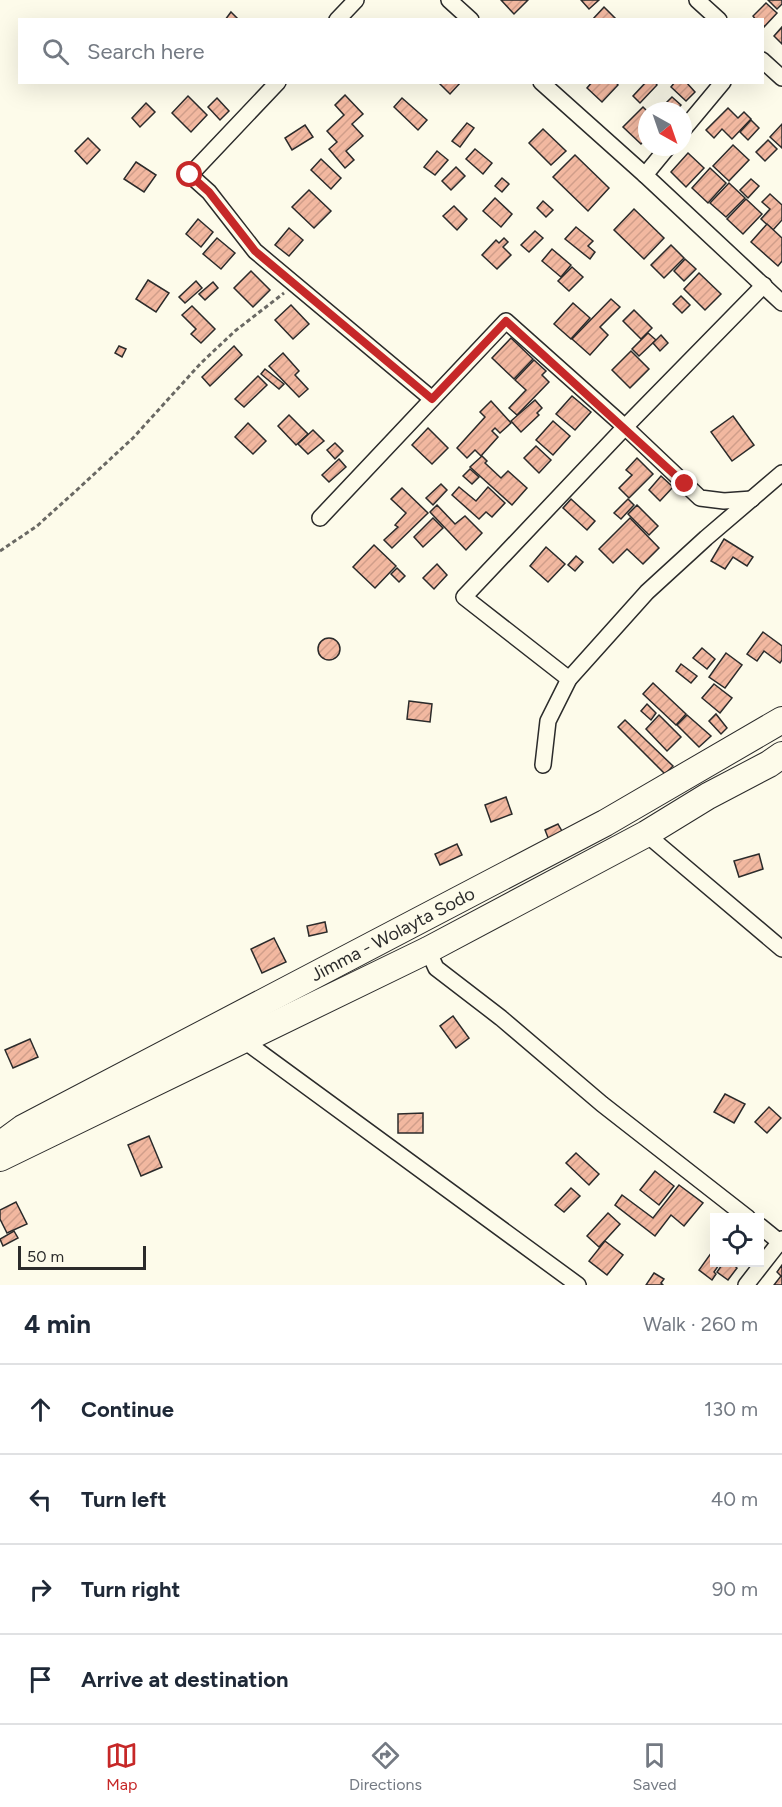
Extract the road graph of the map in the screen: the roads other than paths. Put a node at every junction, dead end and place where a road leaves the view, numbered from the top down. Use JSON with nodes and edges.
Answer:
{"nodes":[{"id":1,"x":356,"y":0,"type":"edge"},
{"id":2,"x":449,"y":0,"type":"edge"},
{"id":3,"x":697,"y":0,"type":"edge"},
{"id":4,"x":339,"y":18,"type":"edge"},
{"id":5,"x":469,"y":18,"type":"edge"},
{"id":6,"x":717,"y":18,"type":"edge"},
{"id":7,"x":764,"y":62,"type":"edge"},
{"id":8,"x":782,"y":78,"type":"edge"},
{"id":9,"x":276,"y":84,"type":"edge"},
{"id":10,"x":544,"y":84,"type":"edge"},
{"id":11,"x":721,"y":84,"type":"edge"},
{"id":12,"x":692,"y":119,"type":"edge"},
{"id":13,"x":661,"y":156,"type":"edge"},
{"id":14,"x":645,"y":175,"type":"junction"},
{"id":15,"x":764,"y":285,"type":"junction"},
{"id":16,"x":782,"y":303,"type":"edge"},
{"id":17,"x":432,"y":399,"type":"junction"},
{"id":18,"x":625,"y":427,"type":"junction"},
{"id":19,"x":782,"y":473,"type":"edge"},
{"id":20,"x":752,"y":499,"type":"junction"},
{"id":21,"x":320,"y":518,"type":"dead end"},
{"id":22,"x":569,"y":679,"type":"junction"},
{"id":23,"x":782,"y":720,"type":"edge"},
{"id":24,"x":782,"y":755,"type":"edge"},
{"id":25,"x":543,"y":765,"type":"dead end"},
{"id":26,"x":646,"y":834,"type":"junction"},
{"id":27,"x":782,"y":949,"type":"edge"},
{"id":28,"x":428,"y":950,"type":"junction"},
{"id":29,"x":232,"y":1031,"type":"junction"},
{"id":30,"x":0,"y":1145,"type":"edge"},
{"id":31,"x":0,"y":1158,"type":"edge"},
{"id":32,"x":742,"y":1213,"type":"edge"},
{"id":33,"x":764,"y":1230,"type":"edge"},
{"id":34,"x":781,"y":1242,"type":"edge"},
{"id":35,"x":578,"y":1285,"type":"edge"},
{"id":36,"x":746,"y":1285,"type":"edge"}],
"edges":[{"from":1,"to":4,"type":"street"},
{"from":2,"to":5,"type":"street"},
{"from":3,"to":6,"type":"street"},
{"from":7,"to":8,"type":"street"},
{"from":9,"to":17,"type":"street"},
{"from":10,"to":14,"type":"street"},
{"from":11,"to":12,"type":"street"},
{"from":13,"to":14,"type":"street"},
{"from":14,"to":15,"type":"street"},
{"from":15,"to":16,"type":"street"},
{"from":15,"to":18,"type":"street"},
{"from":17,"to":18,"type":"street"},
{"from":17,"to":21,"type":"street"},
{"from":18,"to":20,"type":"street"},
{"from":18,"to":22,"type":"street"},
{"from":19,"to":20,"type":"street"},
{"from":20,"to":22,"type":"street"},
{"from":22,"to":25,"type":"street"},
{"from":23,"to":29,"type":"highway","name":"Jimma - Wolayta Sodo"},
{"from":24,"to":26,"type":"highway","name":"Jimma - Wolayta Sodo"},
{"from":26,"to":27,"type":"street"},
{"from":26,"to":28,"type":"highway","name":"Jimma - Wolayta Sodo"},
{"from":28,"to":29,"type":"highway","name":"Jimma - Wolayta Sodo"},
{"from":28,"to":32,"type":"street"},
{"from":29,"to":30,"type":"highway","name":"Jimma - Wolayta Sodo"},
{"from":29,"to":31,"type":"highway","name":"Jimma - Wolayta Sodo"},
{"from":29,"to":35,"type":"street"},
{"from":33,"to":34,"type":"street"},
{"from":34,"to":36,"type":"street"}]}
